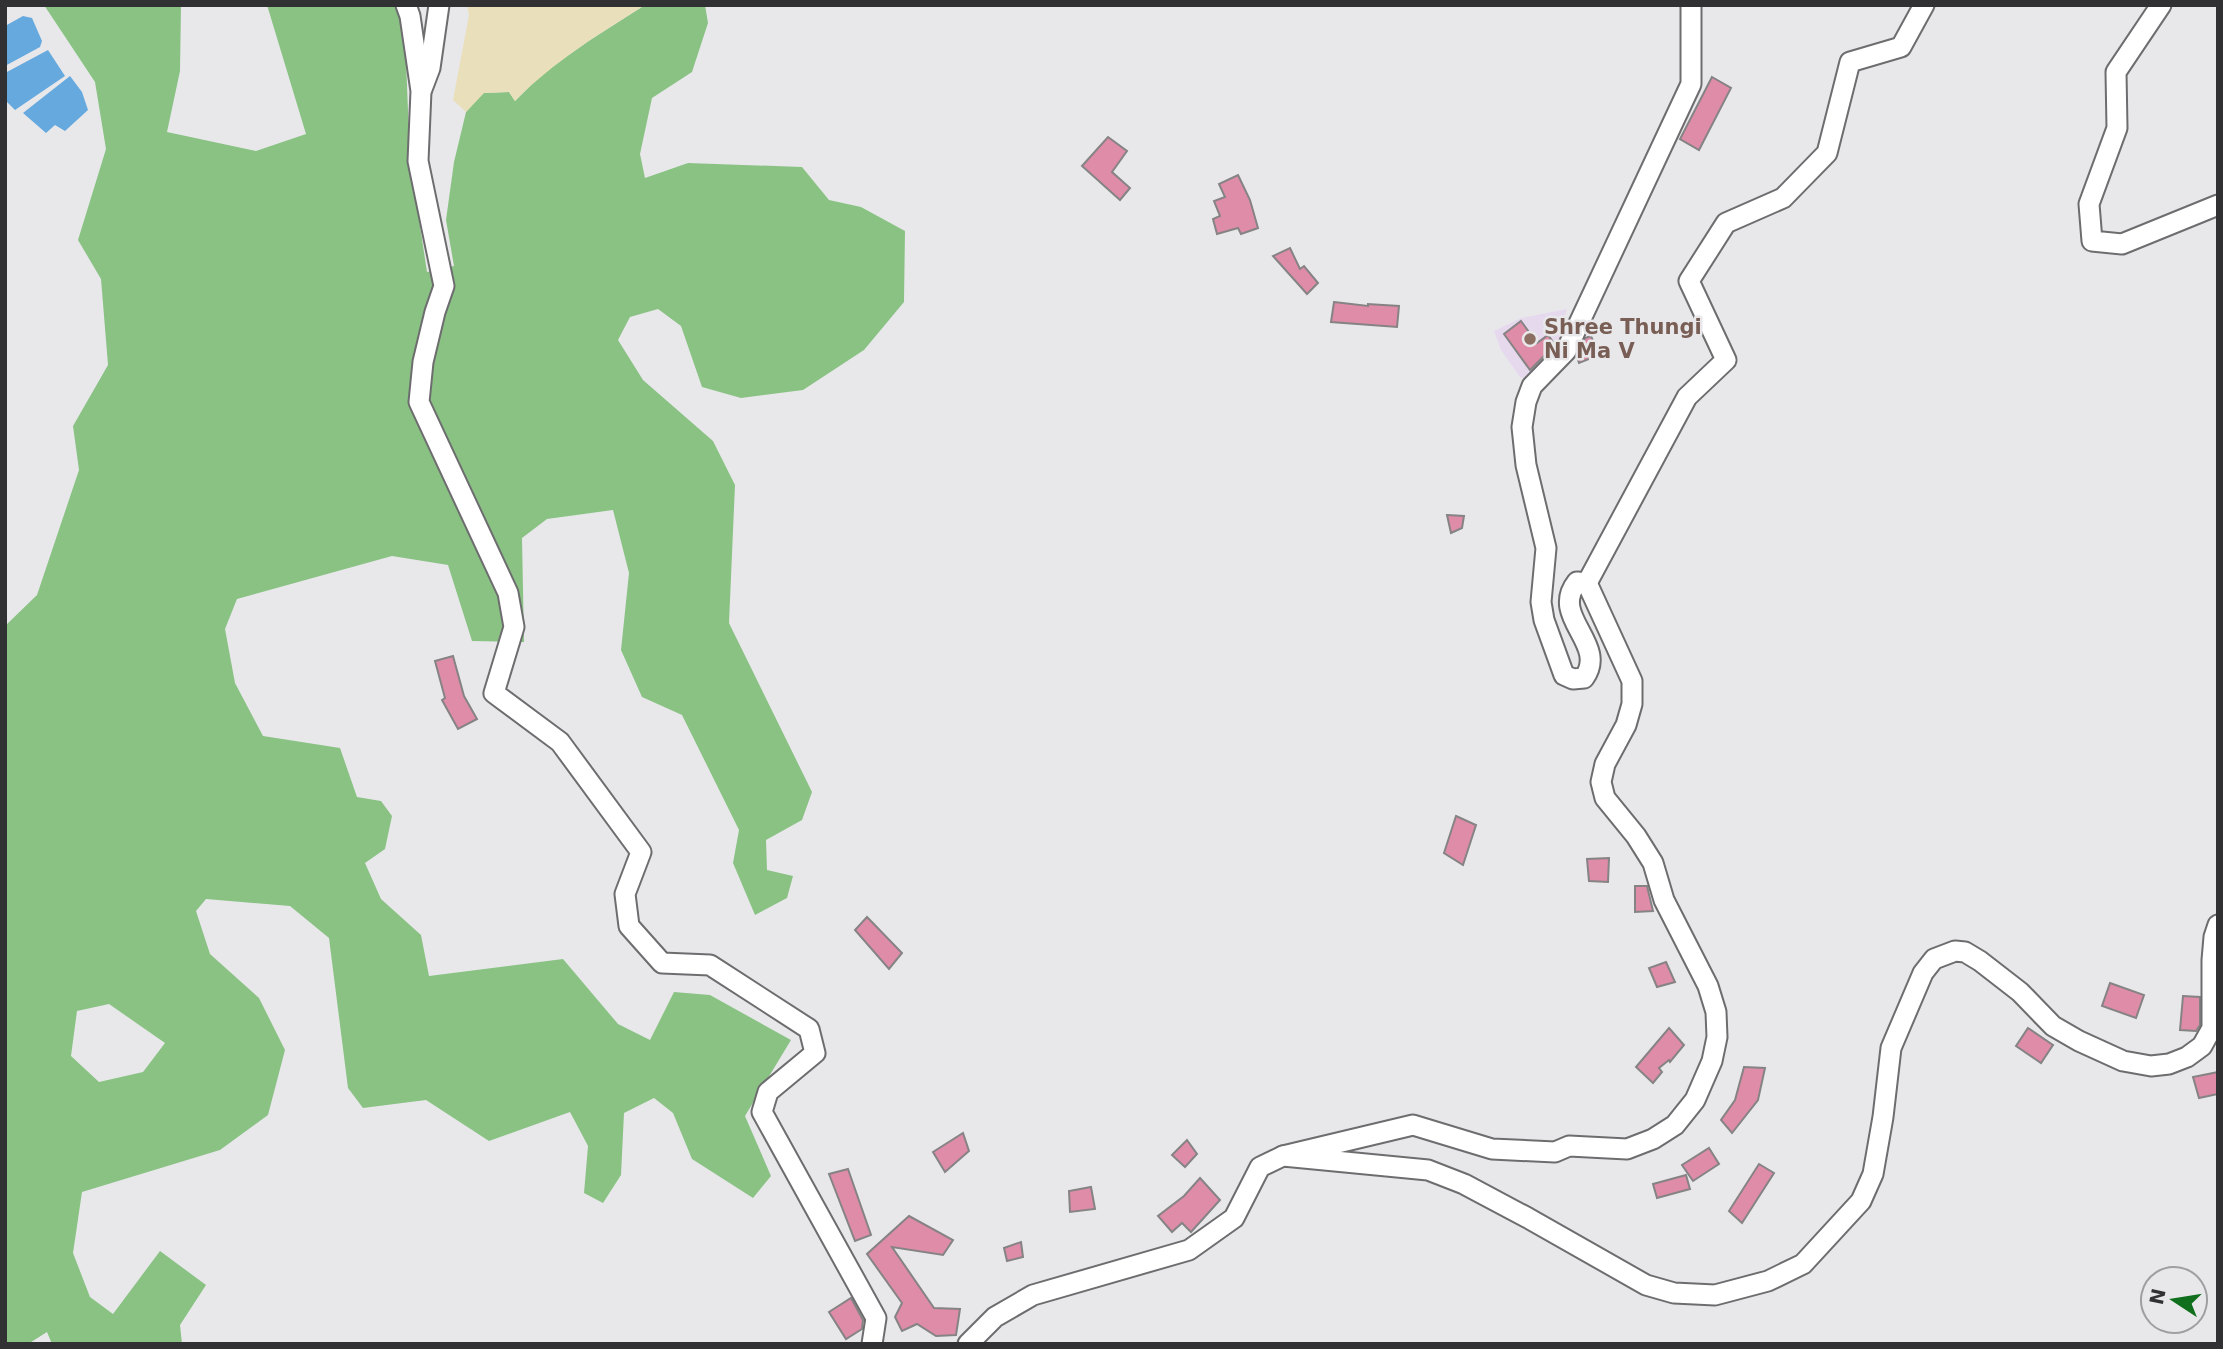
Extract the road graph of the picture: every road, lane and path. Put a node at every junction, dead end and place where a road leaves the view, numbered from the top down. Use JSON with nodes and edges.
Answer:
{"nodes":[{"id":1,"x":407,"y":5,"type":"edge"},
{"id":2,"x":439,"y":5,"type":"edge"},
{"id":3,"x":1691,"y":5,"type":"edge"},
{"id":4,"x":1924,"y":5,"type":"edge"},
{"id":5,"x":2161,"y":5,"type":"edge"},
{"id":6,"x":421,"y":92,"type":"junction"},
{"id":7,"x":2218,"y":205,"type":"edge"},
{"id":8,"x":1587,"y":583,"type":"junction"},
{"id":9,"x":2218,"y":925,"type":"edge"},
{"id":10,"x":1283,"y":1156,"type":"junction"},
{"id":11,"x":872,"y":1344,"type":"edge"},
{"id":12,"x":968,"y":1344,"type":"edge"}],
"edges":[{"from":1,"to":6,"type":"street"},
{"from":2,"to":6,"type":"street"},
{"from":3,"to":8,"type":"street"},
{"from":4,"to":8,"type":"street"},
{"from":5,"to":7,"type":"street"},
{"from":6,"to":11,"type":"street"},
{"from":8,"to":10,"type":"street"},
{"from":9,"to":10,"type":"street"},
{"from":10,"to":12,"type":"street"}]}
